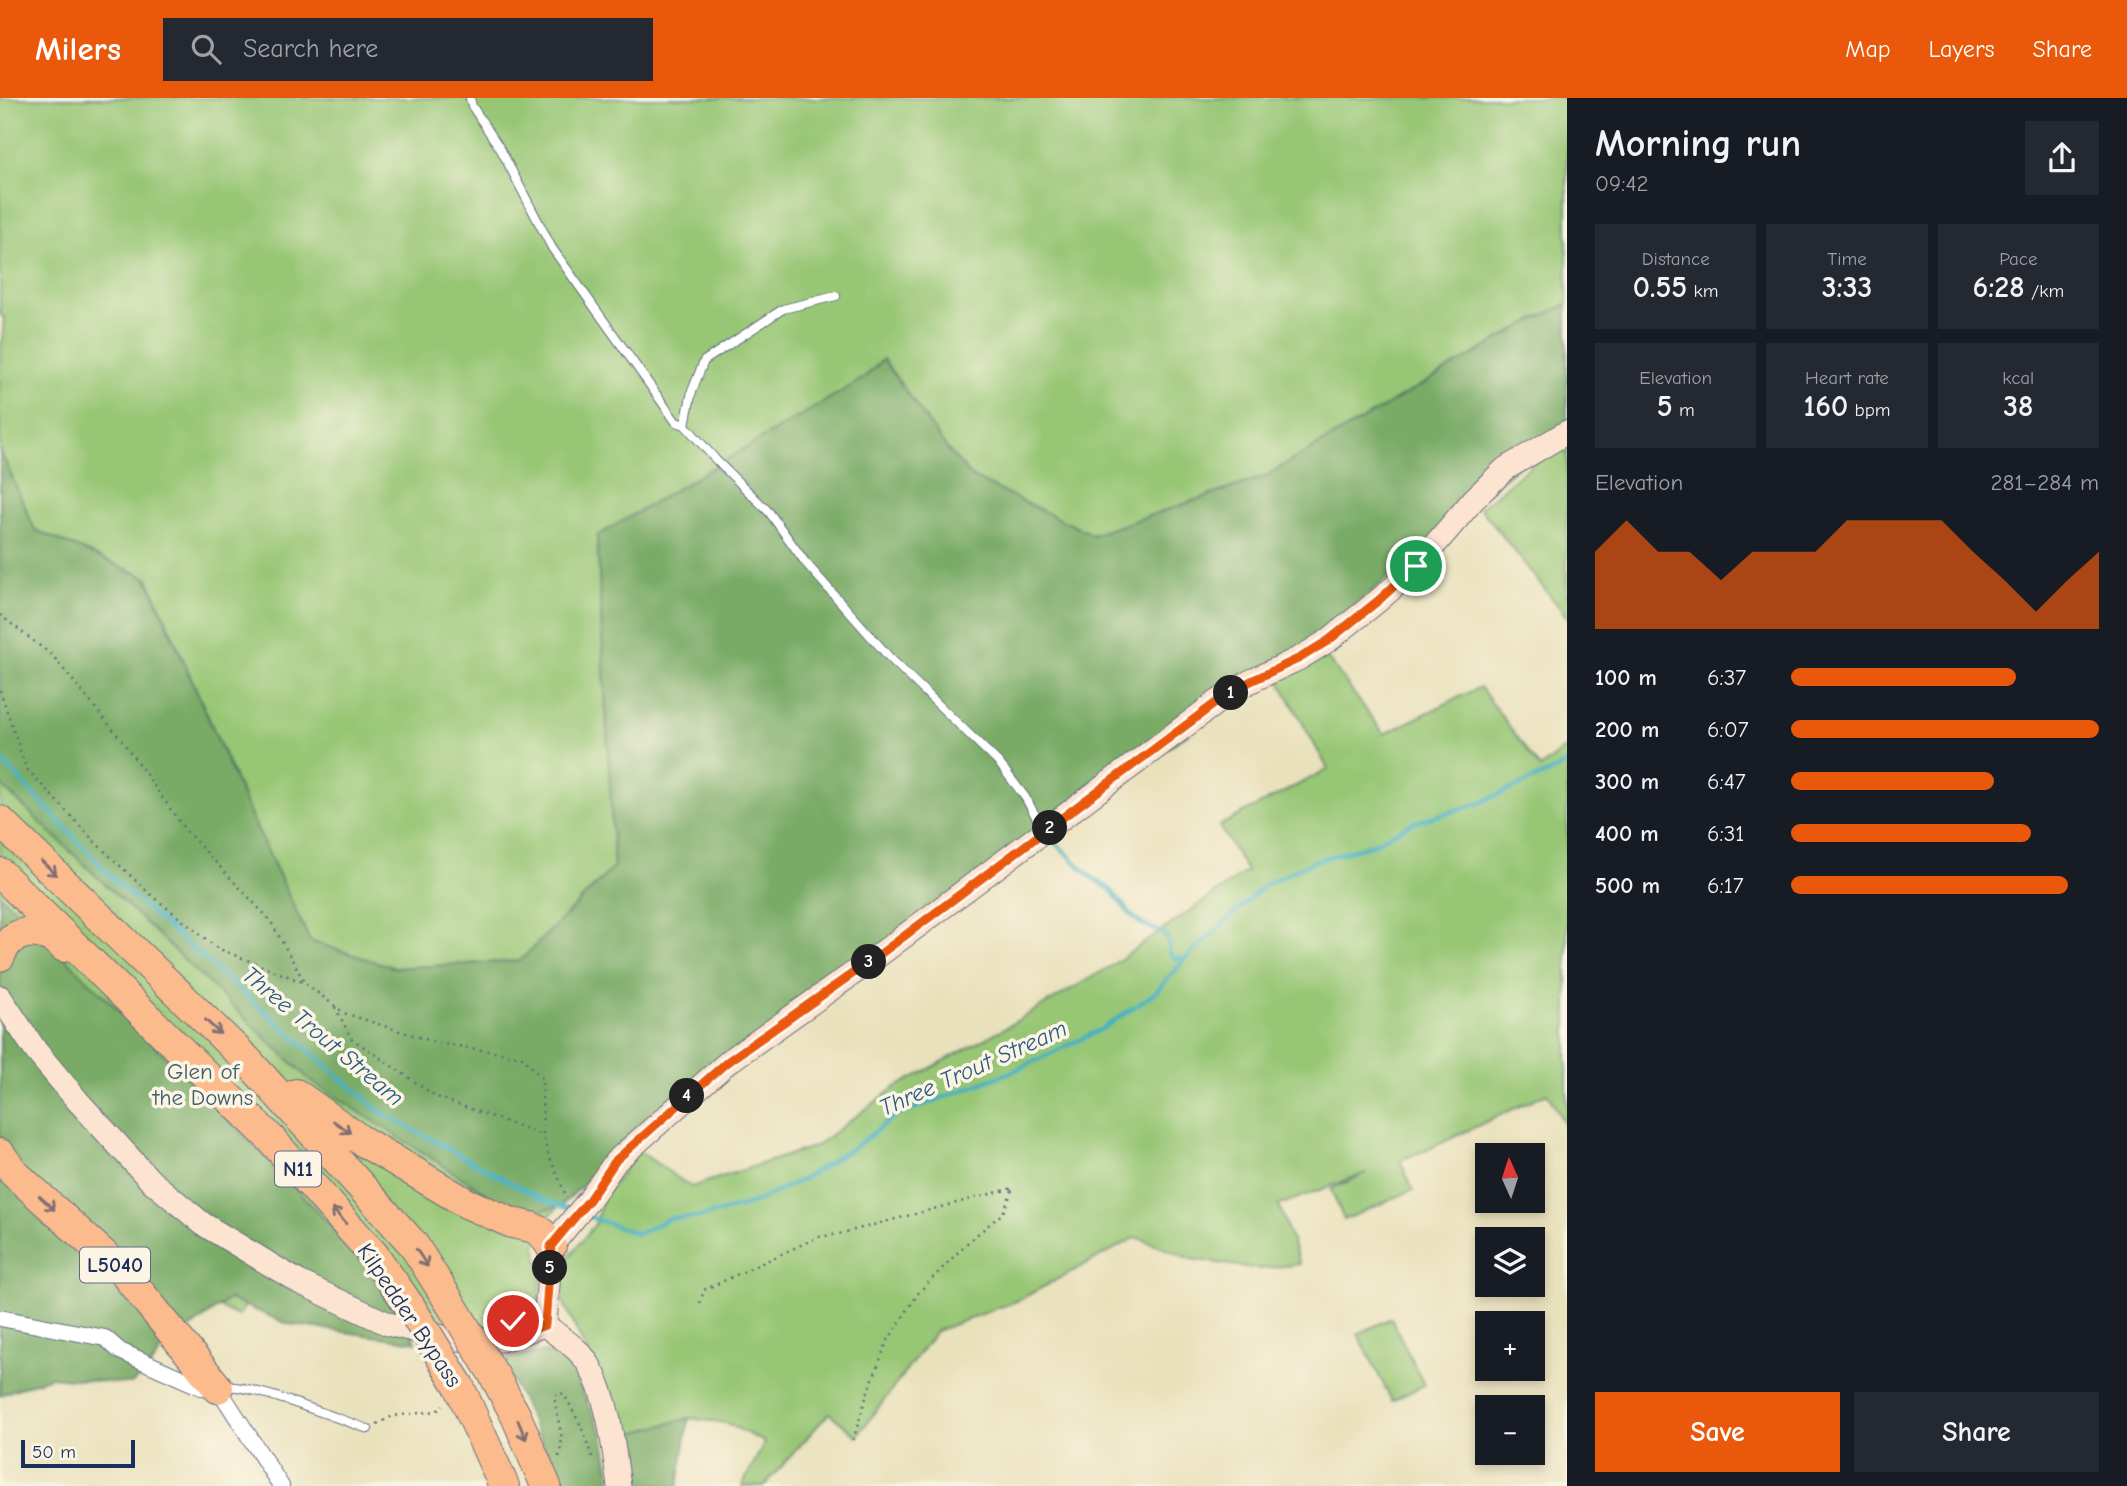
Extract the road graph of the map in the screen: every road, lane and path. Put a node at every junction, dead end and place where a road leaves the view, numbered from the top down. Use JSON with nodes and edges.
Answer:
{"nodes":[{"id":1,"x":471,"y":98,"type":"edge"},
{"id":2,"x":836,"y":296,"type":"dead end"},
{"id":3,"x":685,"y":425,"type":"junction"},
{"id":4,"x":1567,"y":432,"type":"edge"},
{"id":5,"x":0,"y":615,"type":"edge"},
{"id":6,"x":0,"y":690,"type":"edge"},
{"id":7,"x":0,"y":821,"type":"edge"},
{"id":8,"x":1045,"y":832,"type":"junction"},
{"id":9,"x":0,"y":873,"type":"edge"},
{"id":10,"x":0,"y":956,"type":"edge"},
{"id":11,"x":305,"y":983,"type":"junction"},
{"id":12,"x":0,"y":997,"type":"edge"},
{"id":13,"x":334,"y":1006,"type":"junction"},
{"id":14,"x":172,"y":1041,"type":"junction"},
{"id":15,"x":247,"y":1060,"type":"junction"},
{"id":16,"x":543,"y":1135,"type":"junction"},
{"id":17,"x":0,"y":1154,"type":"edge"},
{"id":18,"x":576,"y":1209,"type":"junction"},
{"id":19,"x":551,"y":1246,"type":"junction"},
{"id":20,"x":700,"y":1303,"type":"dead end"},
{"id":21,"x":0,"y":1318,"type":"edge"},
{"id":22,"x":545,"y":1325,"type":"junction"},
{"id":23,"x":218,"y":1388,"type":"junction"},
{"id":24,"x":448,"y":1391,"type":"junction"},
{"id":25,"x":368,"y":1429,"type":"joint"},
{"id":26,"x":853,"y":1441,"type":"dead end"},
{"id":27,"x":600,"y":1454,"type":"dead end"},
{"id":28,"x":552,"y":1475,"type":"edge"},
{"id":29,"x":281,"y":1486,"type":"edge"},
{"id":30,"x":504,"y":1486,"type":"edge"},
{"id":31,"x":619,"y":1486,"type":"edge"}],
"edges":[{"from":1,"to":3,"type":"lane"},
{"from":2,"to":3,"type":"lane"},
{"from":3,"to":8,"type":"lane"},
{"from":4,"to":8,"type":"main road"},
{"from":5,"to":11,"type":"path"},
{"from":6,"to":11,"type":"path"},
{"from":7,"to":15,"type":"highway","number":"N11","one_way":true},
{"from":8,"to":18,"type":"main road"},
{"from":9,"to":14,"type":"highway","number":"N11"},
{"from":10,"to":14,"type":"highway","number":"N11"},
{"from":11,"to":13,"type":"path"},
{"from":12,"to":22,"type":"main road"},
{"from":13,"to":16,"type":"path"},
{"from":13,"to":16,"type":"path"},
{"from":24,"to":14,"type":"highway","name":"Kilpedder Bypass","number":"N11","one_way":true,"bridge":true},
{"from":15,"to":19,"type":"highway","number":"N11","one_way":true},
{"from":15,"to":28,"type":"highway","name":"Kilpedder Bypass","number":"N11","one_way":true,"bridge":true},
{"from":16,"to":18,"type":"path"},
{"from":17,"to":23,"type":"highway","number":"L5040","one_way":true},
{"from":18,"to":19,"type":"main road"},
{"from":19,"to":22,"type":"main road"},
{"from":20,"to":26,"type":"path"},
{"from":21,"to":23,"type":"street"},
{"from":22,"to":31,"type":"main road"},
{"from":23,"to":25,"type":"lane"},
{"from":23,"to":29,"type":"street","number":"L5040"},
{"from":24,"to":25,"type":"path"},
{"from":24,"to":30,"type":"highway","name":"Kilpedder Bypass","number":"N11"},
{"from":27,"to":28,"type":"path"}]}
